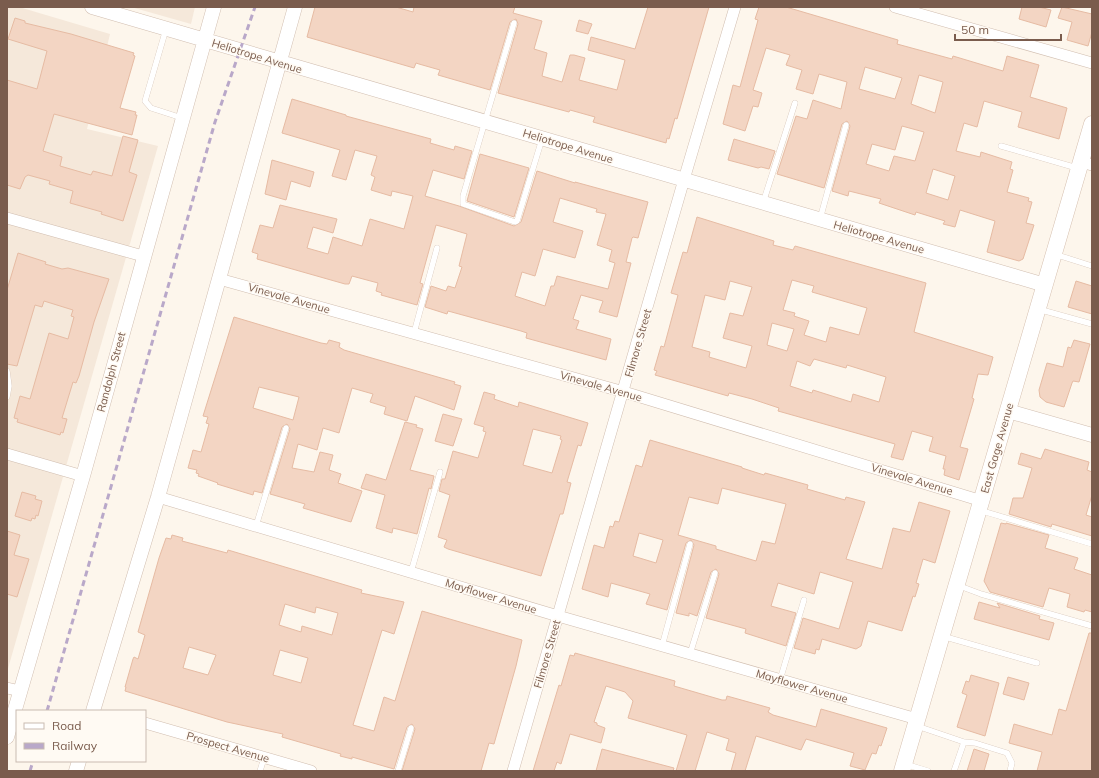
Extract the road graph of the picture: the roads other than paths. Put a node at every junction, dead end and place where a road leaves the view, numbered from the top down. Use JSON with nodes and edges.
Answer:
{"nodes":[{"id":1,"x":92,"y":7,"type":"edge"},
{"id":2,"x":214,"y":7,"type":"edge"},
{"id":3,"x":295,"y":7,"type":"edge"},
{"id":4,"x":735,"y":7,"type":"edge"},
{"id":5,"x":895,"y":7,"type":"edge"},
{"id":6,"x":514,"y":23,"type":"dead end"},
{"id":7,"x":166,"y":28,"type":"junction"},
{"id":8,"x":204,"y":40,"type":"junction"},
{"id":9,"x":279,"y":63,"type":"junction"},
{"id":10,"x":1092,"y":63,"type":"edge"},
{"id":11,"x":795,"y":103,"type":"dead end"},
{"id":12,"x":182,"y":118,"type":"junction"},
{"id":13,"x":485,"y":122,"type":"junction"},
{"id":14,"x":846,"y":124,"type":"dead end"},
{"id":15,"x":1092,"y":124,"type":"edge"},
{"id":16,"x":542,"y":138,"type":"junction"},
{"id":17,"x":1001,"y":146,"type":"dead end"},
{"id":18,"x":1084,"y":165,"type":"edge"},
{"id":19,"x":683,"y":181,"type":"junction"},
{"id":20,"x":763,"y":203,"type":"junction"},
{"id":21,"x":7,"y":218,"type":"edge"},
{"id":22,"x":820,"y":220,"type":"junction"},
{"id":23,"x":437,"y":248,"type":"dead end"},
{"id":24,"x":1054,"y":254,"type":"junction"},
{"id":25,"x":143,"y":256,"type":"junction"},
{"id":26,"x":1092,"y":266,"type":"edge"},
{"id":27,"x":219,"y":279,"type":"junction"},
{"id":28,"x":1045,"y":286,"type":"junction"},
{"id":29,"x":1038,"y":309,"type":"junction"},
{"id":30,"x":1092,"y":324,"type":"edge"},
{"id":31,"x":414,"y":333,"type":"junction"},
{"id":32,"x":7,"y":371,"type":"edge"},
{"id":33,"x":624,"y":392,"type":"junction"},
{"id":34,"x":7,"y":397,"type":"edge"},
{"id":35,"x":1008,"y":410,"type":"junction"},
{"id":36,"x":286,"y":428,"type":"dead end"},
{"id":37,"x":1092,"y":435,"type":"edge"},
{"id":38,"x":7,"y":454,"type":"edge"},
{"id":39,"x":440,"y":472,"type":"dead end"},
{"id":40,"x":83,"y":476,"type":"junction"},
{"id":41,"x":158,"y":497,"type":"junction"},
{"id":42,"x":980,"y":505,"type":"junction"},
{"id":43,"x":256,"y":526,"type":"junction"},
{"id":44,"x":690,"y":544,"type":"dead end"},
{"id":45,"x":1092,"y":544,"type":"edge"},
{"id":46,"x":411,"y":572,"type":"junction"},
{"id":47,"x":714,"y":573,"type":"dead end"},
{"id":48,"x":957,"y":585,"type":"junction"},
{"id":49,"x":804,"y":600,"type":"dead end"},
{"id":50,"x":558,"y":616,"type":"junction"},
{"id":51,"x":1092,"y":626,"type":"edge"},
{"id":52,"x":942,"y":636,"type":"junction"},
{"id":53,"x":662,"y":646,"type":"junction"},
{"id":54,"x":690,"y":654,"type":"junction"},
{"id":55,"x":1037,"y":663,"type":"dead end"},
{"id":56,"x":780,"y":680,"type":"junction"},
{"id":57,"x":14,"y":690,"type":"edge"},
{"id":58,"x":97,"y":710,"type":"edge"},
{"id":59,"x":916,"y":722,"type":"junction"},
{"id":60,"x":146,"y":723,"type":"edge"},
{"id":61,"x":411,"y":728,"type":"dead end"},
{"id":62,"x":7,"y":737,"type":"edge"},
{"id":63,"x":964,"y":742,"type":"junction"},
{"id":64,"x":264,"y":758,"type":"junction"},
{"id":65,"x":903,"y":767,"type":"edge"},
{"id":66,"x":260,"y":771,"type":"edge"},
{"id":67,"x":311,"y":771,"type":"edge"},
{"id":68,"x":398,"y":771,"type":"edge"},
{"id":69,"x":513,"y":771,"type":"edge"},
{"id":70,"x":928,"y":771,"type":"edge"},
{"id":71,"x":954,"y":771,"type":"edge"},
{"id":72,"x":1010,"y":771,"type":"edge"}],
"edges":[{"from":1,"to":7,"type":"street","name":"Heliotrope Avenue"},
{"from":2,"to":8,"type":"street","name":"Randolph Street"},
{"from":3,"to":9,"type":"street"},
{"from":4,"to":19,"type":"street","name":"Filmore Street"},
{"from":5,"to":10,"type":"street"},
{"from":6,"to":13,"type":"lane"},
{"from":7,"to":8,"type":"street","name":"Heliotrope Avenue"},
{"from":7,"to":12,"type":"lane"},
{"from":8,"to":9,"type":"street","name":"Heliotrope Avenue"},
{"from":8,"to":12,"type":"street","name":"Randolph Street"},
{"from":9,"to":13,"type":"street","name":"Heliotrope Avenue"},
{"from":9,"to":27,"type":"street"},
{"from":11,"to":20,"type":"lane"},
{"from":12,"to":25,"type":"street","name":"Randolph Street"},
{"from":13,"to":16,"type":"street","name":"Heliotrope Avenue"},
{"from":13,"to":16,"type":"lane"},
{"from":14,"to":22,"type":"lane"},
{"from":15,"to":18,"type":"main road","name":"East Gage Avenue"},
{"from":16,"to":19,"type":"street","name":"Heliotrope Avenue"},
{"from":17,"to":18,"type":"lane"},
{"from":18,"to":24,"type":"main road","name":"East Gage Avenue"},
{"from":19,"to":20,"type":"street","name":"Heliotrope Avenue"},
{"from":19,"to":33,"type":"street","name":"Filmore Street"},
{"from":20,"to":22,"type":"street","name":"Heliotrope Avenue"},
{"from":21,"to":25,"type":"street"},
{"from":22,"to":28,"type":"street","name":"Heliotrope Avenue"},
{"from":23,"to":31,"type":"lane"},
{"from":24,"to":26,"type":"lane"},
{"from":24,"to":28,"type":"main road","name":"East Gage Avenue"},
{"from":25,"to":40,"type":"street","name":"Randolph Street"},
{"from":27,"to":31,"type":"street","name":"Vinevale Avenue"},
{"from":27,"to":41,"type":"street"},
{"from":28,"to":29,"type":"main road","name":"East Gage Avenue"},
{"from":29,"to":30,"type":"lane"},
{"from":29,"to":35,"type":"main road","name":"East Gage Avenue"},
{"from":31,"to":33,"type":"street","name":"Vinevale Avenue"},
{"from":32,"to":34,"type":"lane"},
{"from":33,"to":42,"type":"street","name":"Vinevale Avenue"},
{"from":33,"to":50,"type":"street","name":"Filmore Street"},
{"from":35,"to":37,"type":"street"},
{"from":35,"to":42,"type":"main road","name":"East Gage Avenue"},
{"from":36,"to":43,"type":"lane"},
{"from":38,"to":40,"type":"street"},
{"from":39,"to":46,"type":"lane"},
{"from":40,"to":57,"type":"street","name":"Randolph Street"},
{"from":41,"to":43,"type":"street","name":"Mayflower Avenue"},
{"from":41,"to":58,"type":"street"},
{"from":42,"to":45,"type":"lane"},
{"from":42,"to":48,"type":"main road","name":"East Gage Avenue"},
{"from":43,"to":46,"type":"street","name":"Mayflower Avenue"},
{"from":44,"to":53,"type":"lane"},
{"from":46,"to":50,"type":"street","name":"Mayflower Avenue"},
{"from":47,"to":54,"type":"lane"},
{"from":48,"to":51,"type":"lane"},
{"from":48,"to":52,"type":"main road","name":"East Gage Avenue"},
{"from":49,"to":56,"type":"lane"},
{"from":50,"to":53,"type":"street","name":"Mayflower Avenue"},
{"from":50,"to":69,"type":"street","name":"Filmore Street"},
{"from":52,"to":55,"type":"lane"},
{"from":52,"to":59,"type":"main road","name":"East Gage Avenue"},
{"from":53,"to":54,"type":"street","name":"Mayflower Avenue"},
{"from":54,"to":56,"type":"street","name":"Mayflower Avenue"},
{"from":56,"to":59,"type":"street","name":"Mayflower Avenue"},
{"from":57,"to":62,"type":"street","name":"Randolph Street"},
{"from":59,"to":63,"type":"lane"},
{"from":59,"to":65,"type":"main road","name":"East Gage Avenue"},
{"from":60,"to":64,"type":"street","name":"Prospect Avenue"},
{"from":61,"to":68,"type":"lane"},
{"from":63,"to":71,"type":"lane"},
{"from":63,"to":72,"type":"lane"},
{"from":64,"to":66,"type":"lane"},
{"from":64,"to":67,"type":"street","name":"Prospect Avenue"},
{"from":65,"to":70,"type":"lane"}]}
